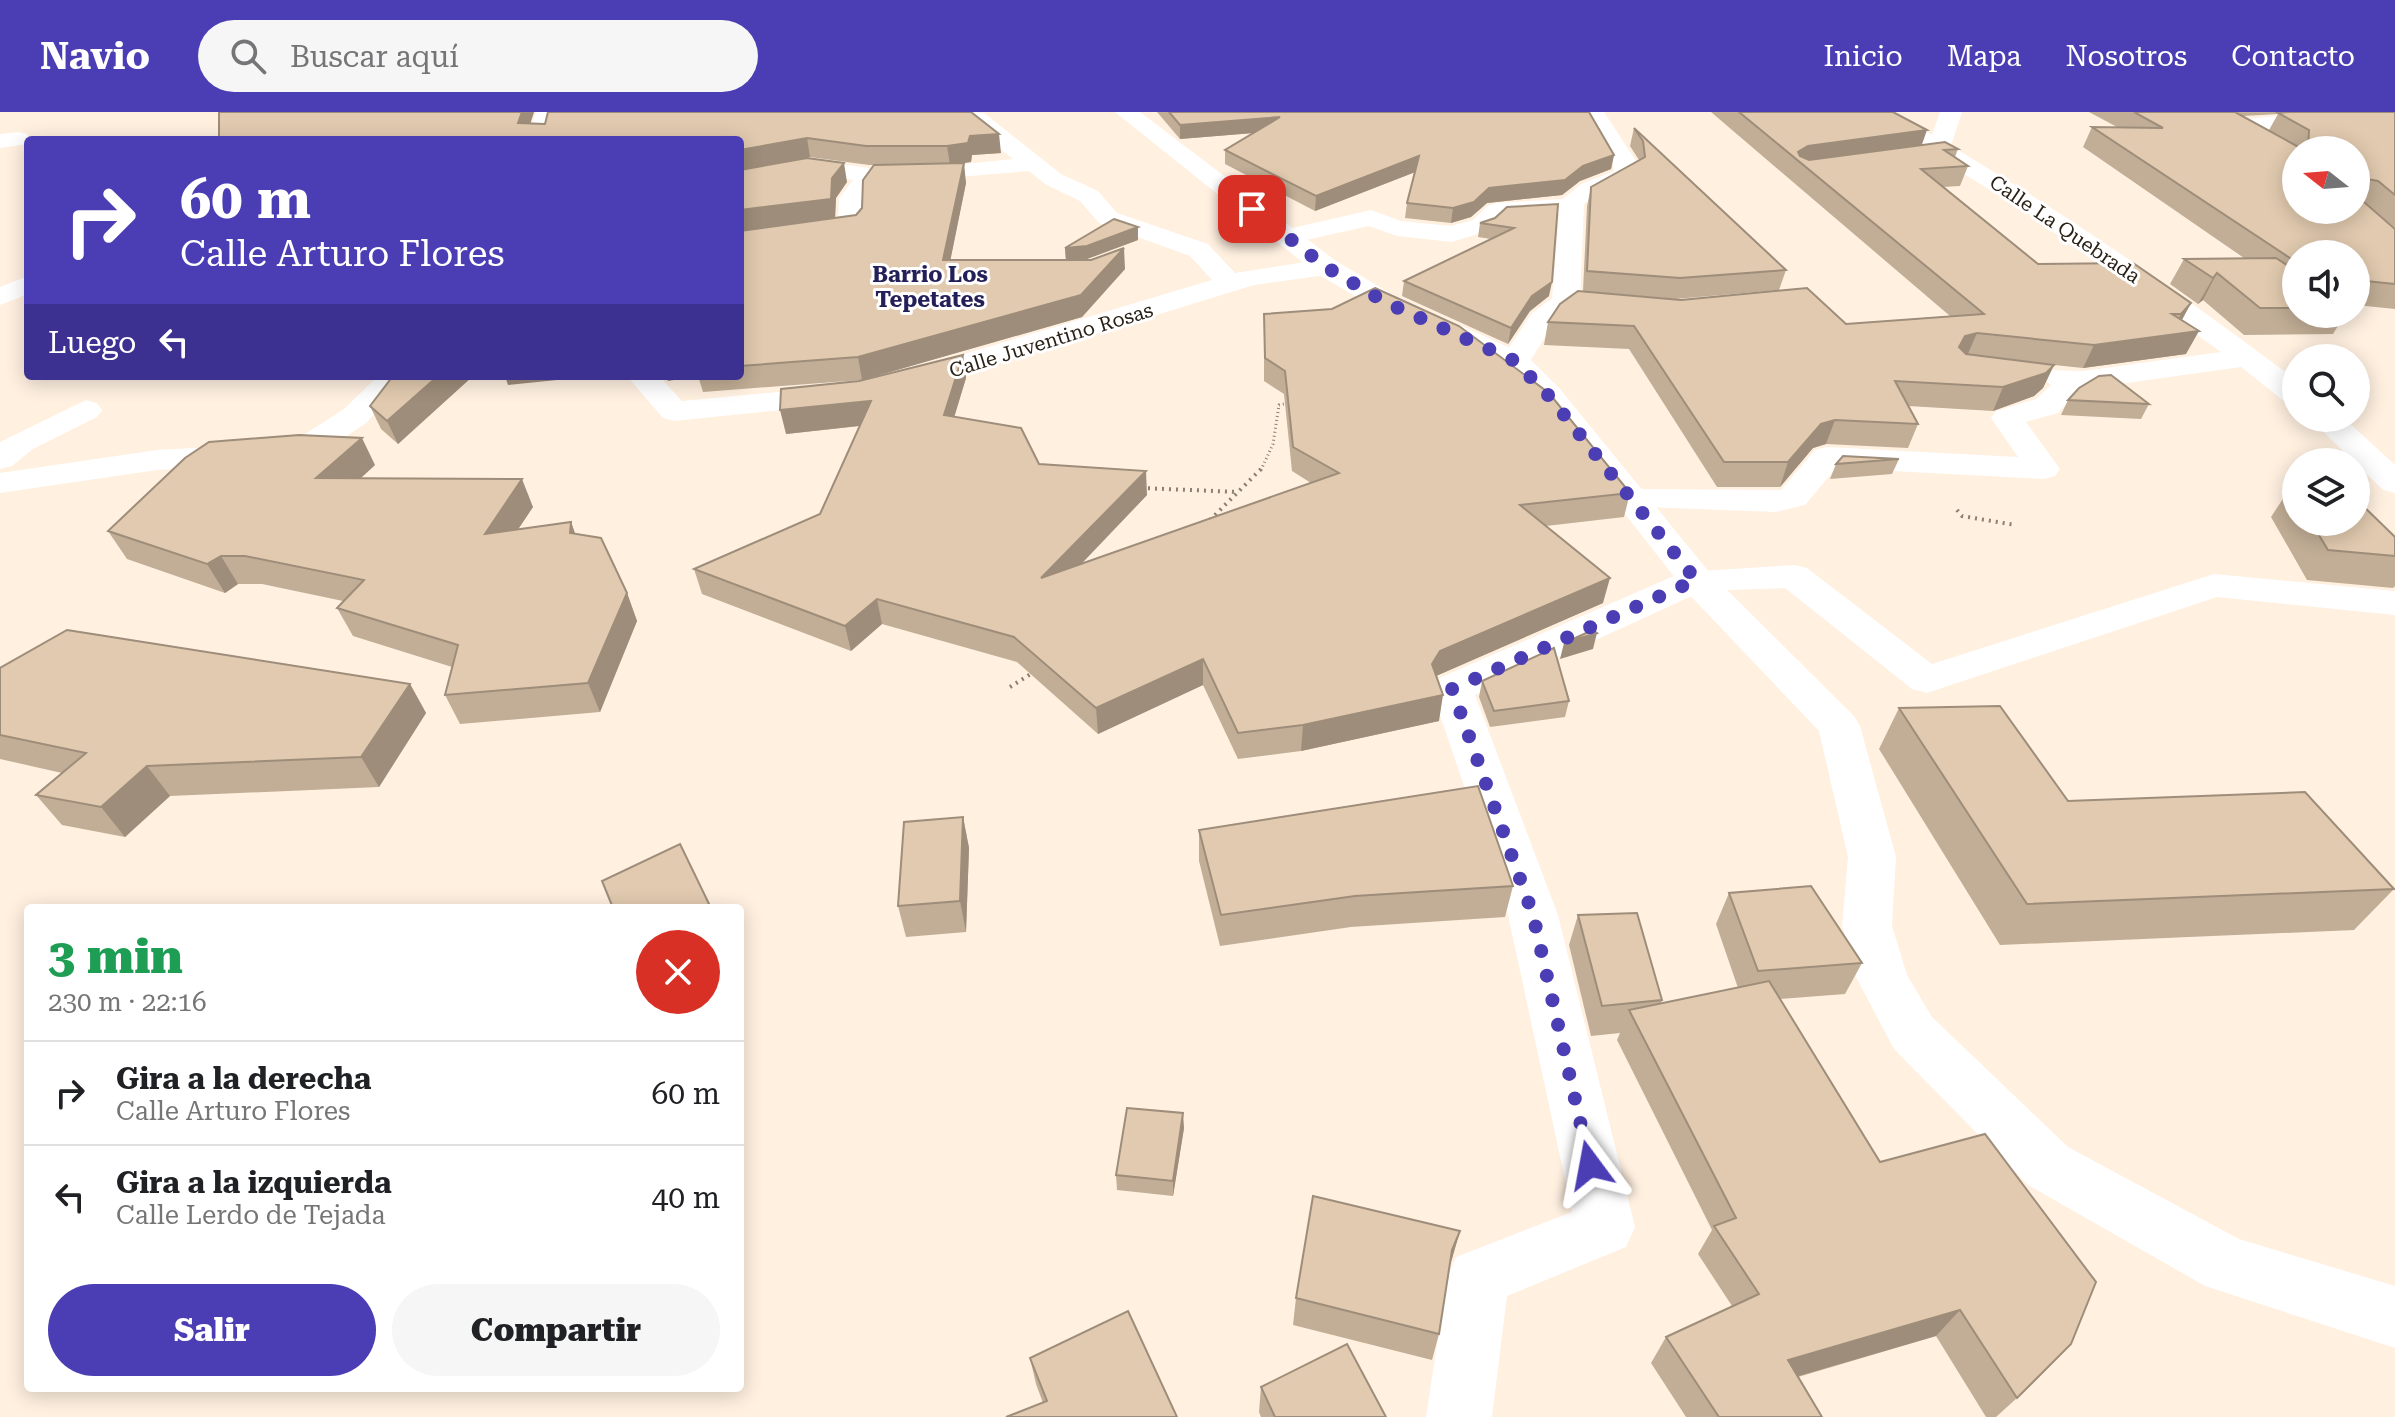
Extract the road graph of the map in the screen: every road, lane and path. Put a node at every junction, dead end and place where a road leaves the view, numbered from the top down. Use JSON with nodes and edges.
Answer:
{"nodes":[{"id":1,"x":547,"y":112,"type":"edge"},
{"id":2,"x":956,"y":112,"type":"edge"},
{"id":3,"x":1132,"y":112,"type":"edge"},
{"id":4,"x":1593,"y":112,"type":"edge"},
{"id":5,"x":1875,"y":112,"type":"edge"},
{"id":6,"x":1951,"y":112,"type":"edge"},
{"id":7,"x":2369,"y":112,"type":"edge"},
{"id":8,"x":2237,"y":127,"type":"edge"},
{"id":9,"x":539,"y":136,"type":"edge"},
{"id":10,"x":1939,"y":147,"type":"junction"},
{"id":11,"x":1031,"y":164,"type":"junction"},
{"id":12,"x":869,"y":175,"type":"junction"},
{"id":13,"x":744,"y":179,"type":"edge"},
{"id":14,"x":1572,"y":203,"type":"junction"},
{"id":15,"x":1288,"y":236,"type":"dead end"},
{"id":16,"x":1175,"y":239,"type":"junction"},
{"id":17,"x":744,"y":241,"type":"edge"},
{"id":18,"x":1133,"y":257,"type":"dead end"},
{"id":19,"x":1326,"y":267,"type":"junction"},
{"id":20,"x":1231,"y":285,"type":"junction"},
{"id":21,"x":24,"y":286,"type":"edge"},
{"id":22,"x":0,"y":297,"type":"edge"},
{"id":23,"x":1566,"y":301,"type":"junction"},
{"id":24,"x":1595,"y":304,"type":"edge"},
{"id":25,"x":2248,"y":357,"type":"junction"},
{"id":26,"x":1515,"y":361,"type":"junction"},
{"id":27,"x":2025,"y":374,"type":"edge"},
{"id":28,"x":391,"y":380,"type":"edge"},
{"id":29,"x":646,"y":380,"type":"edge"},
{"id":30,"x":2083,"y":380,"type":"junction"},
{"id":31,"x":2282,"y":384,"type":"edge"},
{"id":32,"x":1294,"y":401,"type":"edge"},
{"id":33,"x":86,"y":410,"type":"dead end"},
{"id":34,"x":2340,"y":432,"type":"edge"},
{"id":35,"x":0,"y":459,"type":"edge"},
{"id":36,"x":0,"y":483,"type":"edge"},
{"id":37,"x":2395,"y":483,"type":"edge"},
{"id":38,"x":1131,"y":487,"type":"edge"},
{"id":39,"x":1240,"y":492,"type":"junction"},
{"id":40,"x":1631,"y":499,"type":"junction"},
{"id":41,"x":1201,"y":530,"type":"edge"},
{"id":42,"x":1696,"y":580,"type":"junction"},
{"id":43,"x":2395,"y":603,"type":"edge"},
{"id":44,"x":1046,"y":664,"type":"edge"},
{"id":45,"x":1010,"y":687,"type":"dead end"},
{"id":46,"x":2395,"y":1317,"type":"edge"},
{"id":47,"x":1459,"y":1417,"type":"edge"}],
"edges":[{"from":1,"to":9,"type":"street"},
{"from":2,"to":11,"type":"street"},
{"from":3,"to":19,"type":"street"},
{"from":4,"to":14,"type":"street"},
{"from":5,"to":10,"type":"street","name":"Calle La Quebrada"},
{"from":6,"to":10,"type":"street"},
{"from":7,"to":8,"type":"street"},
{"from":10,"to":25,"type":"street","name":"Calle La Quebrada"},
{"from":11,"to":12,"type":"street"},
{"from":11,"to":16,"type":"street"},
{"from":12,"to":13,"type":"street"},
{"from":12,"to":17,"type":"street"},
{"from":14,"to":15,"type":"street"},
{"from":14,"to":23,"type":"street"},
{"from":16,"to":18,"type":"street"},
{"from":16,"to":20,"type":"street"},
{"from":19,"to":20,"type":"street","name":"Calle Juventino Rosas"},
{"from":19,"to":26,"type":"street"},
{"from":20,"to":29,"type":"street","name":"Calle Juventino Rosas"},
{"from":21,"to":22,"type":"street"},
{"from":23,"to":24,"type":"street"},
{"from":23,"to":26,"type":"street"},
{"from":25,"to":30,"type":"street"},
{"from":25,"to":31,"type":"street","name":"Calle La Quebrada"},
{"from":26,"to":40,"type":"street"},
{"from":27,"to":30,"type":"street"},
{"from":28,"to":36,"type":"street"},
{"from":30,"to":40,"type":"street"},
{"from":32,"to":39,"type":"path"},
{"from":33,"to":35,"type":"street"},
{"from":34,"to":37,"type":"street"},
{"from":38,"to":39,"type":"path"},
{"from":39,"to":41,"type":"path"},
{"from":40,"to":42,"type":"street"},
{"from":42,"to":43,"type":"street"},
{"from":42,"to":46,"type":"street"},
{"from":42,"to":47,"type":"street"},
{"from":44,"to":45,"type":"path"}]}
